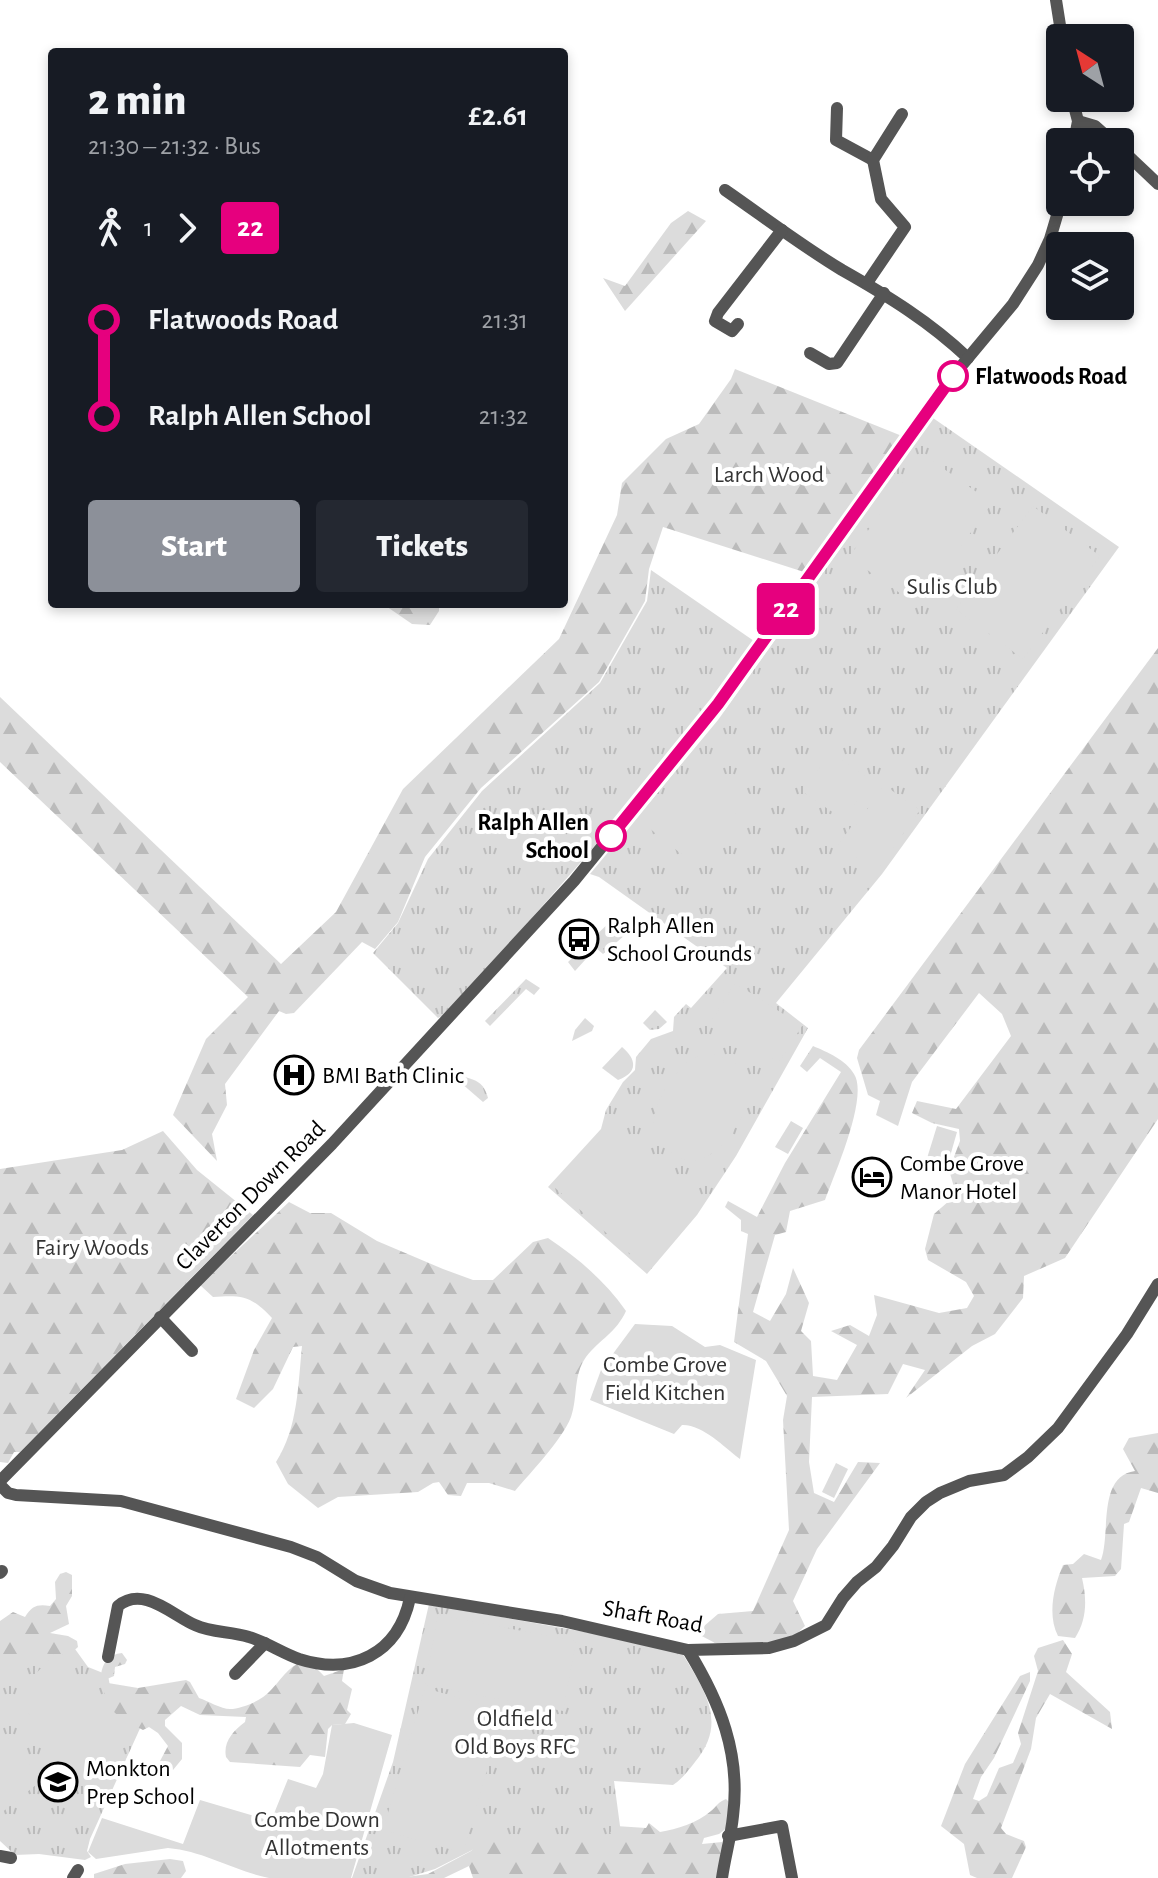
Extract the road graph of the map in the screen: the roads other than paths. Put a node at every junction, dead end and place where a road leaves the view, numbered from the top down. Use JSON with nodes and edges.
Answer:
{"nodes":[{"id":1,"x":1056,"y":0,"type":"edge"},
{"id":2,"x":1060,"y":24,"type":"edge"},
{"id":3,"x":837,"y":108,"type":"dead end"},
{"id":4,"x":1076,"y":112,"type":"edge"},
{"id":5,"x":902,"y":114,"type":"dead end"},
{"id":6,"x":1078,"y":121,"type":"junction"},
{"id":7,"x":1077,"y":128,"type":"edge"},
{"id":8,"x":1097,"y":128,"type":"edge"},
{"id":9,"x":873,"y":160,"type":"junction"},
{"id":10,"x":1134,"y":161,"type":"edge"},
{"id":11,"x":1158,"y":184,"type":"edge"},
{"id":12,"x":725,"y":190,"type":"dead end"},
{"id":13,"x":1057,"y":216,"type":"edge"},
{"id":14,"x":782,"y":230,"type":"junction"},
{"id":15,"x":867,"y":283,"type":"junction"},
{"id":16,"x":884,"y":293,"type":"junction"},
{"id":17,"x":738,"y":324,"type":"dead end"},
{"id":18,"x":809,"y":353,"type":"dead end"},
{"id":19,"x":968,"y":358,"type":"junction"},
{"id":20,"x":1158,"y":1284,"type":"edge"},
{"id":21,"x":160,"y":1317,"type":"junction"},
{"id":22,"x":192,"y":1351,"type":"dead end"},
{"id":23,"x":0,"y":1483,"type":"edge"},
{"id":24,"x":410,"y":1598,"type":"junction"},
{"id":25,"x":265,"y":1643,"type":"junction"},
{"id":26,"x":688,"y":1650,"type":"junction"},
{"id":27,"x":108,"y":1657,"type":"dead end"},
{"id":28,"x":235,"y":1674,"type":"dead end"},
{"id":29,"x":728,"y":1836,"type":"junction"},
{"id":30,"x":722,"y":1878,"type":"edge"},
{"id":31,"x":792,"y":1878,"type":"edge"}],
"edges":[{"from":1,"to":2,"type":"street"},
{"from":3,"to":9,"type":"street"},
{"from":4,"to":6,"type":"street"},
{"from":5,"to":9,"type":"street"},
{"from":6,"to":7,"type":"street"},
{"from":6,"to":8,"type":"street"},
{"from":9,"to":15,"type":"street"},
{"from":10,"to":11,"type":"street"},
{"from":12,"to":14,"type":"street"},
{"from":13,"to":19,"type":"street","name":"Claverton Down Road"},
{"from":14,"to":15,"type":"street"},
{"from":14,"to":17,"type":"street"},
{"from":15,"to":16,"type":"street"},
{"from":16,"to":18,"type":"street"},
{"from":16,"to":19,"type":"street"},
{"from":19,"to":21,"type":"street","name":"Claverton Down Road"},
{"from":20,"to":26,"type":"street","name":"Shaft Road"},
{"from":21,"to":22,"type":"street"},
{"from":21,"to":23,"type":"street","name":"Claverton Down Road"},
{"from":23,"to":24,"type":"street","name":"Shaft Road"},
{"from":24,"to":25,"type":"street"},
{"from":24,"to":26,"type":"street","name":"Shaft Road"},
{"from":25,"to":27,"type":"street"},
{"from":25,"to":28,"type":"street"},
{"from":26,"to":29,"type":"street"},
{"from":29,"to":30,"type":"street"},
{"from":29,"to":31,"type":"street"}]}
